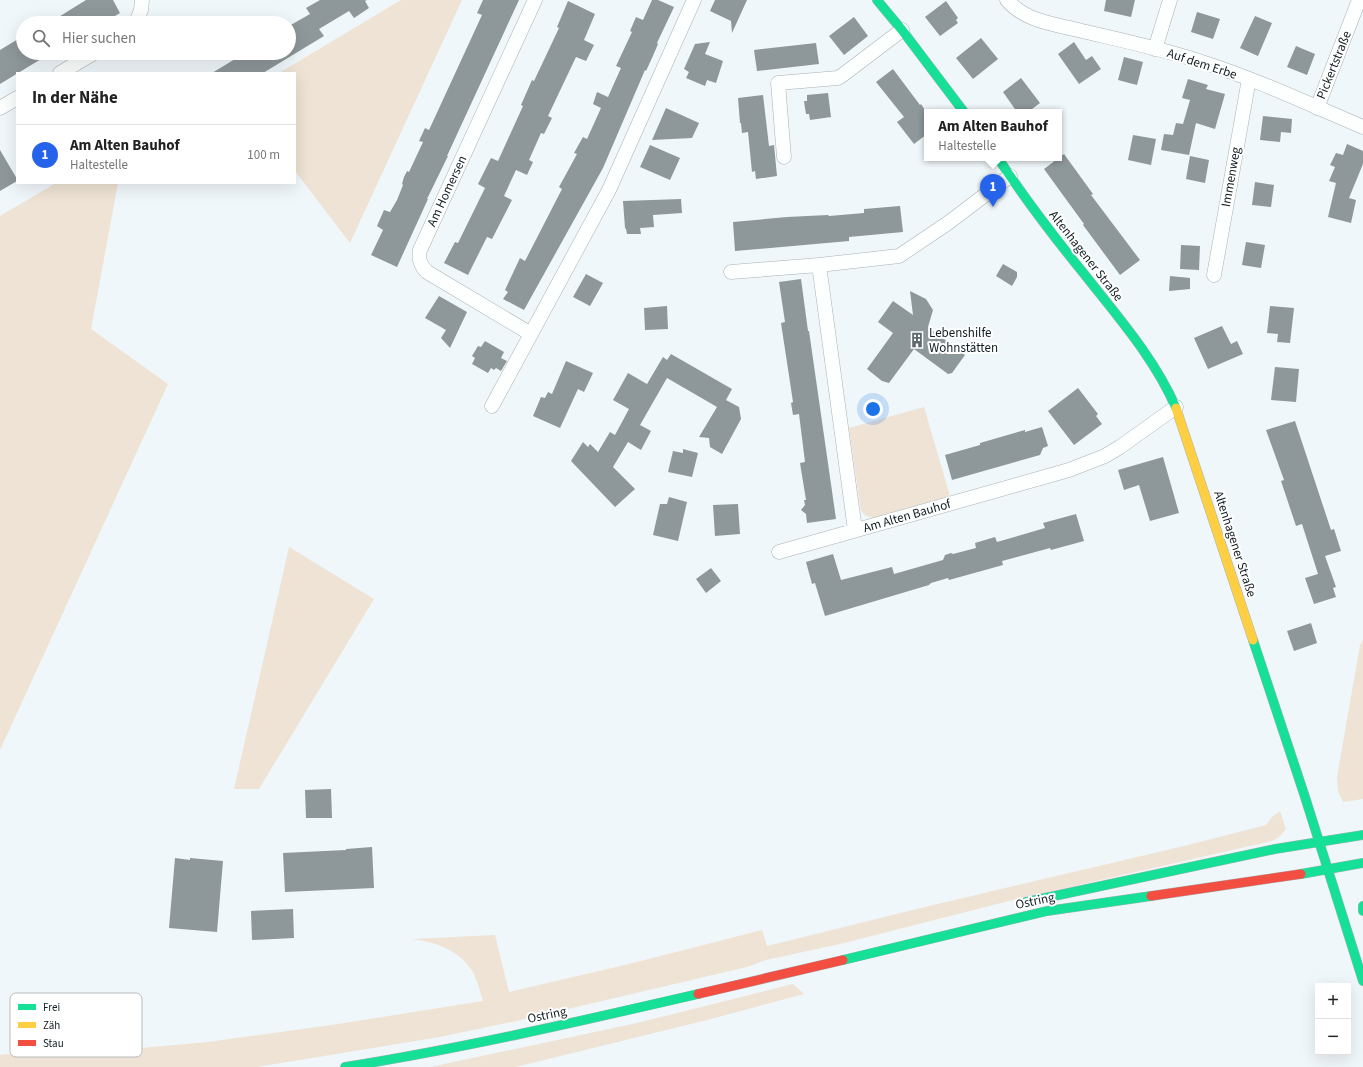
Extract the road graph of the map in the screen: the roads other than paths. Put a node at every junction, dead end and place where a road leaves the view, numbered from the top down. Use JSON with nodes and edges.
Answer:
{"nodes":[{"id":1,"x":142,"y":0,"type":"edge"},
{"id":2,"x":535,"y":0,"type":"edge"},
{"id":3,"x":694,"y":0,"type":"edge"},
{"id":4,"x":1007,"y":0,"type":"edge"},
{"id":5,"x":1170,"y":0,"type":"edge"},
{"id":6,"x":1359,"y":0,"type":"edge"},
{"id":7,"x":881,"y":2,"type":"edge"},
{"id":8,"x":139,"y":16,"type":"edge"},
{"id":9,"x":902,"y":30,"type":"junction"},
{"id":10,"x":1155,"y":49,"type":"junction"},
{"id":11,"x":82,"y":60,"type":"edge"},
{"id":12,"x":62,"y":72,"type":"edge"},
{"id":13,"x":1249,"y":79,"type":"junction"},
{"id":14,"x":16,"y":99,"type":"edge"},
{"id":15,"x":0,"y":108,"type":"edge"},
{"id":16,"x":1316,"y":108,"type":"junction"},
{"id":17,"x":962,"y":109,"type":"edge"},
{"id":18,"x":1363,"y":127,"type":"edge"},
{"id":19,"x":784,"y":157,"type":"dead end"},
{"id":20,"x":1000,"y":161,"type":"edge"},
{"id":21,"x":1010,"y":176,"type":"junction"},
{"id":22,"x":819,"y":265,"type":"junction"},
{"id":23,"x":731,"y":272,"type":"dead end"},
{"id":24,"x":1214,"y":275,"type":"dead end"},
{"id":25,"x":531,"y":334,"type":"junction"},
{"id":26,"x":492,"y":406,"type":"dead end"},
{"id":27,"x":1176,"y":407,"type":"junction"},
{"id":28,"x":855,"y":530,"type":"junction"},
{"id":29,"x":779,"y":552,"type":"dead end"},
{"id":30,"x":1363,"y":835,"type":"edge"},
{"id":31,"x":1319,"y":842,"type":"junction"},
{"id":32,"x":1363,"y":863,"type":"edge"},
{"id":33,"x":1327,"y":870,"type":"junction"},
{"id":34,"x":1021,"y":904,"type":"dead end"},
{"id":35,"x":1363,"y":906,"type":"edge"},
{"id":36,"x":1363,"y":911,"type":"edge"},
{"id":37,"x":863,"y":946,"type":"dead end"},
{"id":38,"x":753,"y":981,"type":"junction"},
{"id":39,"x":1363,"y":981,"type":"edge"},
{"id":40,"x":345,"y":1067,"type":"edge"}],
"edges":[{"from":1,"to":8,"type":"street"},
{"from":2,"to":25,"type":"street","name":"Am Homersen"},
{"from":3,"to":25,"type":"street"},
{"from":4,"to":10,"type":"street","name":"Auf dem Erbe"},
{"from":5,"to":10,"type":"street"},
{"from":6,"to":16,"type":"street","name":"Pickertstraße"},
{"from":7,"to":9,"type":"main road"},
{"from":9,"to":17,"type":"main road"},
{"from":9,"to":19,"type":"street"},
{"from":10,"to":13,"type":"street","name":"Auf dem Erbe"},
{"from":11,"to":12,"type":"street"},
{"from":13,"to":16,"type":"street","name":"Auf dem Erbe"},
{"from":13,"to":24,"type":"street","name":"Immenweg"},
{"from":14,"to":15,"type":"street"},
{"from":16,"to":18,"type":"street","name":"Auf dem Erbe"},
{"from":20,"to":21,"type":"main road","name":"Altenhagener Straße"},
{"from":21,"to":22,"type":"street"},
{"from":21,"to":27,"type":"main road","name":"Altenhagener Straße"},
{"from":22,"to":23,"type":"street"},
{"from":22,"to":28,"type":"street","name":"Am Alten Bauhof"},
{"from":25,"to":26,"type":"street"},
{"from":27,"to":28,"type":"street","name":"Am Alten Bauhof"},
{"from":27,"to":31,"type":"main road","name":"Altenhagener Straße"},
{"from":28,"to":29,"type":"street","name":"Am Alten Bauhof"},
{"from":30,"to":31,"type":"main road","name":"Ostring"},
{"from":31,"to":33,"type":"main road","name":"Altenhagener Straße"},
{"from":31,"to":34,"type":"main road","name":"Ostring"},
{"from":32,"to":33,"type":"main road","name":"Ostring"},
{"from":33,"to":38,"type":"main road","name":"Ostring"},
{"from":33,"to":39,"type":"main road","name":"Altenhagener Straße"},
{"from":35,"to":36,"type":"main road"},
{"from":37,"to":38,"type":"main road","name":"Ostring"},
{"from":38,"to":40,"type":"main road","name":"Ostring"}]}
